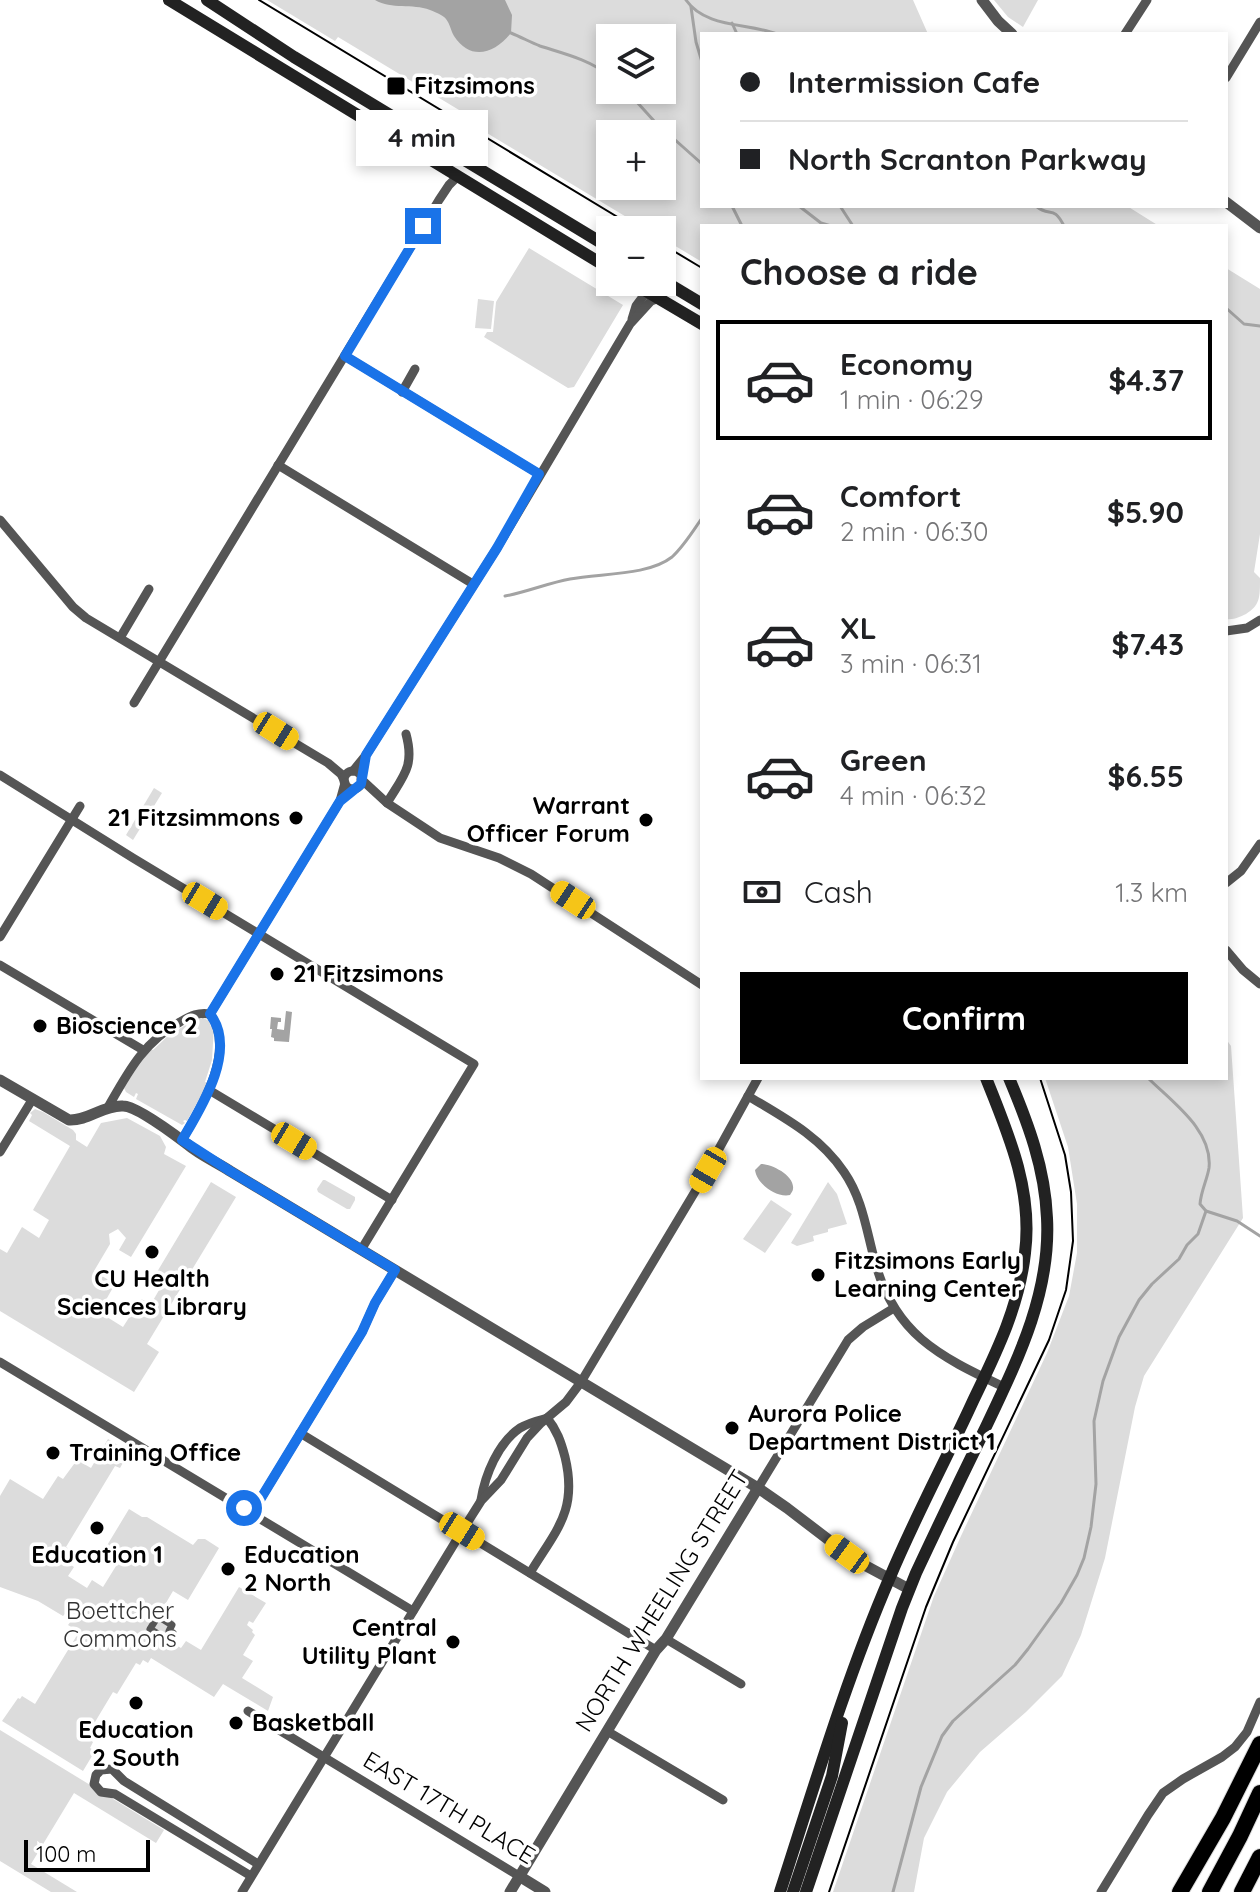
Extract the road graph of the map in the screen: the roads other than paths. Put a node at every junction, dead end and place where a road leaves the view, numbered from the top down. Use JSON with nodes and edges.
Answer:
{"nodes":[{"id":1,"x":169,"y":0,"type":"edge"},
{"id":2,"x":207,"y":0,"type":"edge"},
{"id":3,"x":982,"y":0,"type":"edge"},
{"id":4,"x":1147,"y":0,"type":"edge"},
{"id":5,"x":1260,"y":22,"type":"edge"},
{"id":6,"x":1010,"y":32,"type":"edge"},
{"id":7,"x":1126,"y":32,"type":"edge"},
{"id":8,"x":1228,"y":75,"type":"edge"},
{"id":9,"x":458,"y":176,"type":"junction"},
{"id":10,"x":1228,"y":203,"type":"edge"},
{"id":11,"x":1258,"y":223,"type":"edge"},
{"id":12,"x":596,"y":240,"type":"edge"},
{"id":13,"x":596,"y":260,"type":"edge"},
{"id":14,"x":676,"y":288,"type":"edge"},
{"id":15,"x":643,"y":296,"type":"edge"},
{"id":16,"x":659,"y":298,"type":"joint"},
{"id":17,"x":700,"y":303,"type":"edge"},
{"id":18,"x":631,"y":322,"type":"junction"},
{"id":19,"x":700,"y":323,"type":"edge"},
{"id":20,"x":345,"y":356,"type":"junction"},
{"id":21,"x":415,"y":369,"type":"dead end"},
{"id":22,"x":402,"y":392,"type":"junction"},
{"id":23,"x":278,"y":465,"type":"junction"},
{"id":24,"x":539,"y":474,"type":"junction"},
{"id":25,"x":0,"y":520,"type":"edge"},
{"id":26,"x":473,"y":584,"type":"junction"},
{"id":27,"x":149,"y":589,"type":"dead end"},
{"id":28,"x":1260,"y":620,"type":"edge"},
{"id":29,"x":1228,"y":631,"type":"edge"},
{"id":30,"x":120,"y":638,"type":"junction"},
{"id":31,"x":159,"y":662,"type":"junction"},
{"id":32,"x":134,"y":703,"type":"dead end"},
{"id":33,"x":406,"y":734,"type":"dead end"},
{"id":34,"x":0,"y":775,"type":"edge"},
{"id":35,"x":353,"y":780,"type":"junction"},
{"id":36,"x":387,"y":803,"type":"junction"},
{"id":37,"x":80,"y":806,"type":"dead end"},
{"id":38,"x":72,"y":819,"type":"junction"},
{"id":39,"x":1260,"y":844,"type":"edge"},
{"id":40,"x":1228,"y":881,"type":"edge"},
{"id":41,"x":260,"y":935,"type":"junction"},
{"id":42,"x":0,"y":937,"type":"edge"},
{"id":43,"x":1228,"y":952,"type":"edge"},
{"id":44,"x":0,"y":965,"type":"edge"},
{"id":45,"x":700,"y":984,"type":"edge"},
{"id":46,"x":1260,"y":984,"type":"edge"},
{"id":47,"x":210,"y":1014,"type":"junction"},
{"id":48,"x":143,"y":1050,"type":"junction"},
{"id":49,"x":0,"y":1080,"type":"edge"},
{"id":50,"x":757,"y":1080,"type":"edge"},
{"id":51,"x":987,"y":1080,"type":"edge"},
{"id":52,"x":1010,"y":1080,"type":"edge"},
{"id":53,"x":209,"y":1090,"type":"junction"},
{"id":54,"x":748,"y":1096,"type":"junction"},
{"id":55,"x":32,"y":1100,"type":"junction"},
{"id":56,"x":107,"y":1109,"type":"junction"},
{"id":57,"x":182,"y":1140,"type":"junction"},
{"id":58,"x":0,"y":1152,"type":"edge"},
{"id":59,"x":392,"y":1200,"type":"junction"},
{"id":60,"x":361,"y":1250,"type":"junction"},
{"id":61,"x":395,"y":1270,"type":"junction"},
{"id":62,"x":894,"y":1308,"type":"junction"},
{"id":63,"x":0,"y":1362,"type":"edge"},
{"id":64,"x":985,"y":1378,"type":"junction"},
{"id":65,"x":581,"y":1382,"type":"junction"},
{"id":66,"x":1004,"y":1387,"type":"junction"},
{"id":67,"x":547,"y":1418,"type":"junction"},
{"id":68,"x":300,"y":1433,"type":"junction"},
{"id":69,"x":758,"y":1488,"type":"junction"},
{"id":70,"x":481,"y":1501,"type":"junction"},
{"id":71,"x":252,"y":1513,"type":"junction"},
{"id":72,"x":462,"y":1531,"type":"junction"},
{"id":73,"x":530,"y":1573,"type":"junction"},
{"id":74,"x":889,"y":1579,"type":"junction"},
{"id":75,"x":909,"y":1589,"type":"junction"},
{"id":76,"x":413,"y":1611,"type":"junction"},
{"id":77,"x":666,"y":1639,"type":"junction"},
{"id":78,"x":656,"y":1650,"type":"junction"},
{"id":79,"x":741,"y":1684,"type":"dead end"},
{"id":80,"x":847,"y":1688,"type":"junction"},
{"id":81,"x":1260,"y":1702,"type":"edge"},
{"id":82,"x":248,"y":1711,"type":"dead end"},
{"id":83,"x":607,"y":1731,"type":"junction"},
{"id":84,"x":1260,"y":1744,"type":"edge"},
{"id":85,"x":324,"y":1757,"type":"junction"},
{"id":86,"x":1260,"y":1793,"type":"edge"},
{"id":87,"x":723,"y":1800,"type":"dead end"},
{"id":88,"x":1260,"y":1857,"type":"edge"},
{"id":89,"x":258,"y":1864,"type":"junction"},
{"id":90,"x":251,"y":1876,"type":"junction"},
{"id":91,"x":519,"y":1876,"type":"junction"},
{"id":92,"x":242,"y":1892,"type":"edge"},
{"id":93,"x":510,"y":1892,"type":"edge"},
{"id":94,"x":545,"y":1892,"type":"edge"},
{"id":95,"x":780,"y":1892,"type":"edge"},
{"id":96,"x":793,"y":1892,"type":"edge"},
{"id":97,"x":806,"y":1892,"type":"edge"},
{"id":98,"x":1101,"y":1892,"type":"edge"},
{"id":99,"x":1180,"y":1892,"type":"edge"},
{"id":100,"x":1210,"y":1892,"type":"edge"},
{"id":101,"x":1242,"y":1892,"type":"edge"}],
"edges":[{"from":1,"to":9,"type":"main road"},
{"from":2,"to":12,"type":"main road"},
{"from":3,"to":6,"type":"street"},
{"from":4,"to":7,"type":"street"},
{"from":5,"to":8,"type":"street"},
{"from":9,"to":13,"type":"main road"},
{"from":9,"to":20,"type":"street"},
{"from":10,"to":11,"type":"street"},
{"from":14,"to":17,"type":"main road"},
{"from":15,"to":18,"type":"street"},
{"from":16,"to":18,"type":"street"},
{"from":16,"to":19,"type":"main road"},
{"from":18,"to":24,"type":"street"},
{"from":20,"to":22,"type":"street"},
{"from":20,"to":23,"type":"street"},
{"from":21,"to":22,"type":"street"},
{"from":22,"to":24,"type":"street"},
{"from":23,"to":26,"type":"street"},
{"from":23,"to":31,"type":"street"},
{"from":24,"to":26,"type":"street"},
{"from":25,"to":30,"type":"street"},
{"from":26,"to":35,"type":"street"},
{"from":27,"to":30,"type":"street"},
{"from":28,"to":29,"type":"street"},
{"from":30,"to":31,"type":"street"},
{"from":31,"to":32,"type":"street"},
{"from":31,"to":35,"type":"street"},
{"from":33,"to":36,"type":"street"},
{"from":34,"to":38,"type":"street"},
{"from":35,"to":36,"type":"street"},
{"from":35,"to":41,"type":"street"},
{"from":36,"to":45,"type":"street"},
{"from":37,"to":38,"type":"street"},
{"from":38,"to":41,"type":"street"},
{"from":38,"to":42,"type":"street"},
{"from":39,"to":40,"type":"street"},
{"from":41,"to":47,"type":"street"},
{"from":41,"to":59,"type":"street"},
{"from":43,"to":46,"type":"street"},
{"from":44,"to":48,"type":"street"},
{"from":47,"to":48,"type":"street"},
{"from":47,"to":53,"type":"street"},
{"from":48,"to":56,"type":"street"},
{"from":49,"to":55,"type":"street"},
{"from":50,"to":54,"type":"street"},
{"from":51,"to":64,"type":"main road"},
{"from":52,"to":66,"type":"main road"},
{"from":53,"to":57,"type":"street"},
{"from":53,"to":59,"type":"street"},
{"from":54,"to":62,"type":"street"},
{"from":54,"to":65,"type":"street"},
{"from":55,"to":56,"type":"street"},
{"from":55,"to":58,"type":"street"},
{"from":56,"to":57,"type":"street"},
{"from":57,"to":60,"type":"street"},
{"from":59,"to":60,"type":"street"},
{"from":60,"to":61,"type":"street"},
{"from":61,"to":65,"type":"street"},
{"from":61,"to":68,"type":"street"},
{"from":62,"to":64,"type":"street"},
{"from":62,"to":69,"type":"street","name":"NORTH WHEELING STREET"},
{"from":63,"to":71,"type":"street"},
{"from":64,"to":66,"type":"street"},
{"from":64,"to":74,"type":"main road"},
{"from":65,"to":67,"type":"street"},
{"from":65,"to":69,"type":"street"},
{"from":66,"to":75,"type":"main road"},
{"from":67,"to":70,"type":"street"},
{"from":67,"to":70,"type":"street"},
{"from":67,"to":73,"type":"street"},
{"from":68,"to":71,"type":"street"},
{"from":68,"to":72,"type":"street"},
{"from":69,"to":74,"type":"street"},
{"from":69,"to":77,"type":"street","name":"NORTH WHEELING STREET"},
{"from":70,"to":72,"type":"street"},
{"from":71,"to":76,"type":"street"},
{"from":72,"to":73,"type":"street"},
{"from":72,"to":76,"type":"street"},
{"from":73,"to":78,"type":"street"},
{"from":74,"to":75,"type":"street"},
{"from":74,"to":80,"type":"main road"},
{"from":75,"to":97,"type":"main road"},
{"from":76,"to":85,"type":"street"},
{"from":77,"to":78,"type":"street","name":"NORTH WHEELING STREET"},
{"from":77,"to":79,"type":"street"},
{"from":78,"to":83,"type":"street","name":"NORTH WHEELING STREET"},
{"from":80,"to":95,"type":"main road"},
{"from":80,"to":96,"type":"main road"},
{"from":81,"to":98,"type":"street"},
{"from":82,"to":85,"type":"street","name":"EAST 17TH PLACE"},
{"from":83,"to":87,"type":"street"},
{"from":83,"to":91,"type":"street","name":"NORTH WHEELING STREET"},
{"from":84,"to":99,"type":"highway"},
{"from":85,"to":89,"type":"street"},
{"from":85,"to":91,"type":"street","name":"EAST 17TH PLACE"},
{"from":86,"to":100,"type":"highway"},
{"from":88,"to":101,"type":"highway"},
{"from":89,"to":90,"type":"street"},
{"from":89,"to":90,"type":"street"},
{"from":90,"to":92,"type":"street"},
{"from":91,"to":93,"type":"street","name":"NORTH WHEELING STREET"},
{"from":91,"to":94,"type":"street","name":"EAST 17TH PLACE"}]}
